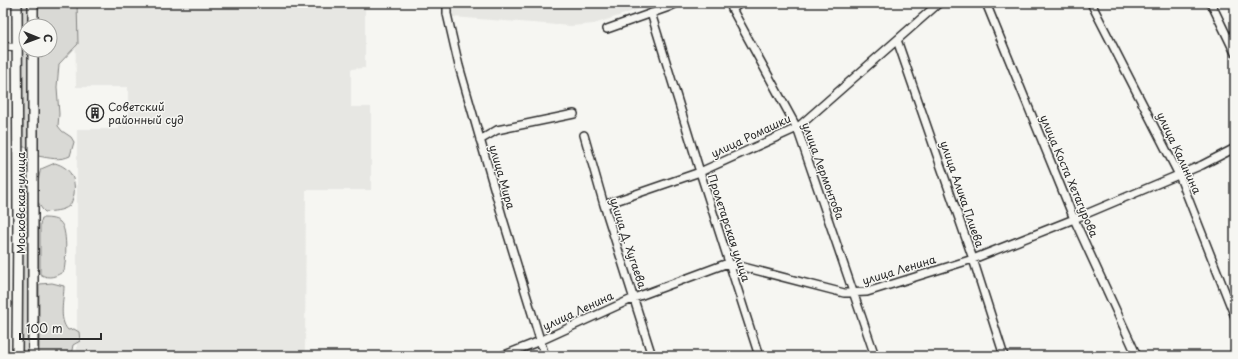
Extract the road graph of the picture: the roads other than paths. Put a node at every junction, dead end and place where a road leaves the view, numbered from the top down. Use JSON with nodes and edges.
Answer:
{"nodes":[{"id":1,"x":17,"y":3,"type":"edge"},
{"id":2,"x":32,"y":3,"type":"edge"},
{"id":3,"x":447,"y":3,"type":"edge"},
{"id":4,"x":676,"y":3,"type":"edge"},
{"id":5,"x":741,"y":3,"type":"edge"},
{"id":6,"x":939,"y":3,"type":"edge"},
{"id":7,"x":986,"y":3,"type":"edge"},
{"id":8,"x":1092,"y":3,"type":"edge"},
{"id":9,"x":1211,"y":3,"type":"edge"},
{"id":10,"x":731,"y":6,"type":"edge"},
{"id":11,"x":652,"y":13,"type":"junction"},
{"id":12,"x":33,"y":18,"type":"edge"},
{"id":13,"x":606,"y":29,"type":"dead end"},
{"id":14,"x":897,"y":40,"type":"junction"},
{"id":15,"x":3,"y":46,"type":"edge"},
{"id":16,"x":17,"y":48,"type":"junction"},
{"id":17,"x":1235,"y":53,"type":"edge"},
{"id":18,"x":33,"y":58,"type":"edge"},
{"id":19,"x":574,"y":114,"type":"dead end"},
{"id":20,"x":797,"y":128,"type":"junction"},
{"id":21,"x":584,"y":135,"type":"dead end"},
{"id":22,"x":480,"y":140,"type":"junction"},
{"id":23,"x":1235,"y":148,"type":"edge"},
{"id":24,"x":700,"y":172,"type":"junction"},
{"id":25,"x":1179,"y":175,"type":"junction"},
{"id":26,"x":604,"y":205,"type":"junction"},
{"id":27,"x":1074,"y":219,"type":"junction"},
{"id":28,"x":973,"y":259,"type":"junction"},
{"id":29,"x":728,"y":263,"type":"junction"},
{"id":30,"x":855,"y":293,"type":"junction"},
{"id":31,"x":634,"y":298,"type":"junction"},
{"id":32,"x":1235,"y":316,"type":"edge"},
{"id":33,"x":540,"y":341,"type":"junction"},
{"id":34,"x":17,"y":356,"type":"edge"},
{"id":35,"x":33,"y":356,"type":"edge"},
{"id":36,"x":502,"y":356,"type":"edge"},
{"id":37,"x":545,"y":356,"type":"edge"},
{"id":38,"x":652,"y":356,"type":"edge"},
{"id":39,"x":759,"y":356,"type":"edge"},
{"id":40,"x":875,"y":356,"type":"edge"},
{"id":41,"x":1004,"y":356,"type":"edge"},
{"id":42,"x":1137,"y":356,"type":"edge"}],
"edges":[{"from":1,"to":16,"type":"main road","name":"Московская улица"},
{"from":2,"to":12,"type":"main road"},
{"from":3,"to":22,"type":"street","name":"улица Мира"},
{"from":4,"to":11,"type":"street"},
{"from":5,"to":10,"type":"street"},
{"from":6,"to":14,"type":"street","name":"улица Ромашки"},
{"from":7,"to":27,"type":"street","name":"улица Коста Хетагурова"},
{"from":8,"to":25,"type":"street","name":"улица Калинина"},
{"from":9,"to":17,"type":"street"},
{"from":10,"to":20,"type":"street","name":"улица Лермонтова"},
{"from":11,"to":13,"type":"street"},
{"from":11,"to":24,"type":"street","name":"Пролетарская улица"},
{"from":14,"to":20,"type":"street","name":"улица Ромашки"},
{"from":14,"to":28,"type":"street","name":"улица Алика Плиева"},
{"from":15,"to":16,"type":"street"},
{"from":16,"to":34,"type":"main road","name":"Московская улица"},
{"from":18,"to":35,"type":"main road","name":"Московская улица"},
{"from":19,"to":22,"type":"street"},
{"from":20,"to":24,"type":"street","name":"улица Ромашки"},
{"from":20,"to":30,"type":"street","name":"улица Лермонтова"},
{"from":21,"to":26,"type":"street","name":"улица Д. Хугаева"},
{"from":22,"to":33,"type":"street","name":"улица Мира"},
{"from":23,"to":25,"type":"street","name":"улица Ленина"},
{"from":24,"to":26,"type":"street","name":"улица Ромашки"},
{"from":24,"to":29,"type":"street","name":"Пролетарская улица"},
{"from":25,"to":27,"type":"street","name":"улица Ленина"},
{"from":25,"to":32,"type":"street","name":"улица Калинина"},
{"from":26,"to":31,"type":"street","name":"улица Д. Хугаева"},
{"from":27,"to":28,"type":"street","name":"улица Ленина"},
{"from":27,"to":42,"type":"street","name":"улица Коста Хетагурова"},
{"from":28,"to":30,"type":"street","name":"улица Ленина"},
{"from":28,"to":41,"type":"street","name":"улица Алика Плиева"},
{"from":29,"to":30,"type":"street","name":"улица Ленина"},
{"from":29,"to":31,"type":"street","name":"улица Ленина"},
{"from":29,"to":39,"type":"street","name":"Пролетарская улица"},
{"from":30,"to":40,"type":"street","name":"улица Лермонтова"},
{"from":31,"to":33,"type":"street","name":"улица Ленина"},
{"from":31,"to":38,"type":"street","name":"улица Д. Хугаева"},
{"from":33,"to":36,"type":"street","name":"улица Ленина"},
{"from":33,"to":37,"type":"street","name":"улица Мира"}]}
